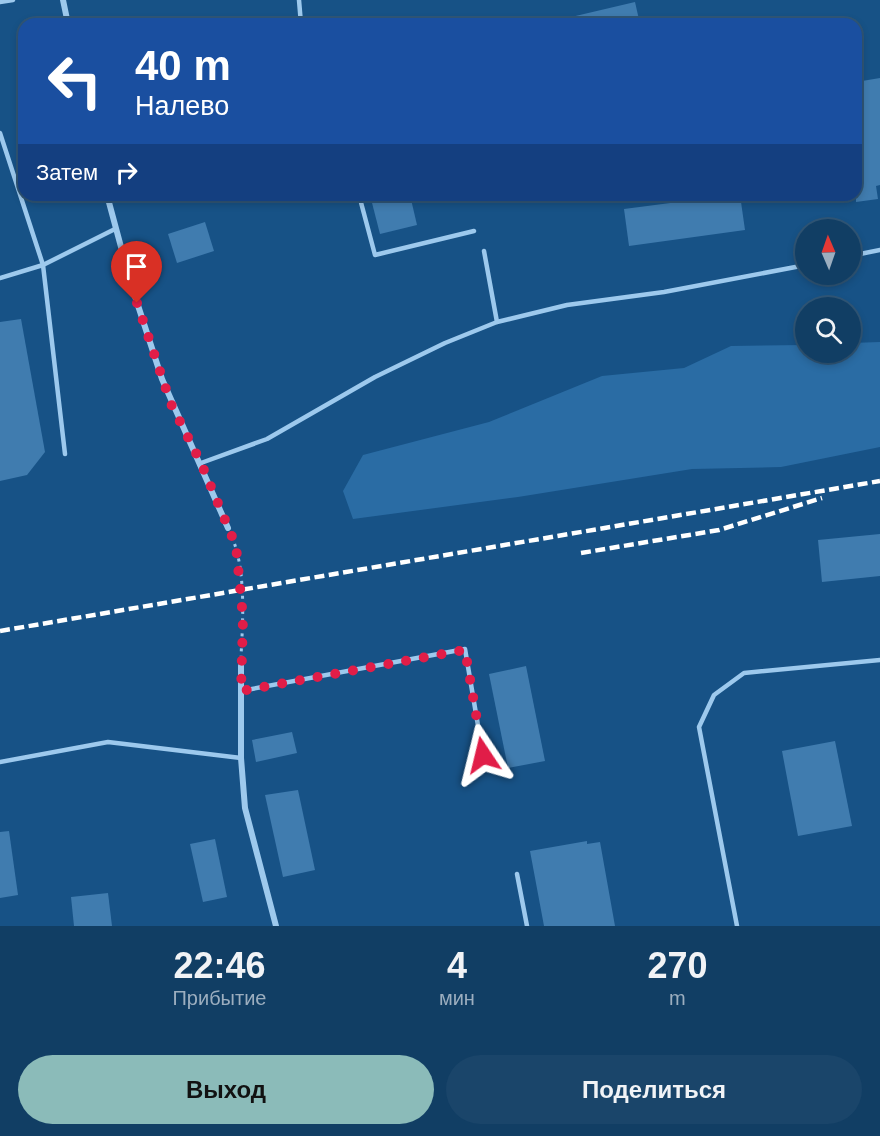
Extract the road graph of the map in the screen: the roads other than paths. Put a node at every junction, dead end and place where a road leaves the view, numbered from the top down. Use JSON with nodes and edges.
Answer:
{"nodes":[{"id":1,"x":13,"y":0,"type":"edge"},
{"id":2,"x":63,"y":0,"type":"edge"},
{"id":3,"x":299,"y":0,"type":"edge"},
{"id":4,"x":0,"y":2,"type":"edge"},
{"id":5,"x":67,"y":18,"type":"edge"},
{"id":6,"x":300,"y":18,"type":"edge"},
{"id":7,"x":0,"y":133,"type":"edge"},
{"id":8,"x":18,"y":188,"type":"edge"},
{"id":9,"x":22,"y":201,"type":"edge"},
{"id":10,"x":108,"y":201,"type":"edge"},
{"id":11,"x":361,"y":201,"type":"edge"},
{"id":12,"x":115,"y":230,"type":"junction"},
{"id":13,"x":474,"y":231,"type":"dead end"},
{"id":14,"x":880,"y":250,"type":"edge"},
{"id":15,"x":484,"y":251,"type":"dead end"},
{"id":16,"x":861,"y":254,"type":"edge"},
{"id":17,"x":43,"y":265,"type":"junction"},
{"id":18,"x":795,"y":267,"type":"edge"},
{"id":19,"x":0,"y":278,"type":"edge"},
{"id":20,"x":497,"y":322,"type":"junction"},
{"id":21,"x":65,"y":454,"type":"dead end"},
{"id":22,"x":201,"y":463,"type":"junction"},
{"id":23,"x":228,"y":528,"type":"road end"},
{"id":24,"x":880,"y":660,"type":"edge"},
{"id":25,"x":241,"y":666,"type":"road end"},
{"id":26,"x":241,"y":691,"type":"junction"},
{"id":27,"x":483,"y":755,"type":"dead end"},
{"id":28,"x":241,"y":758,"type":"junction"},
{"id":29,"x":0,"y":762,"type":"edge"},
{"id":30,"x":517,"y":874,"type":"dead end"},
{"id":31,"x":276,"y":926,"type":"edge"},
{"id":32,"x":527,"y":926,"type":"edge"},
{"id":33,"x":737,"y":926,"type":"edge"}],
"edges":[{"from":1,"to":4,"type":"lane"},
{"from":2,"to":5,"type":"street"},
{"from":3,"to":6,"type":"lane"},
{"from":7,"to":8,"type":"lane"},
{"from":9,"to":17,"type":"lane"},
{"from":10,"to":12,"type":"street"},
{"from":11,"to":13,"type":"lane"},
{"from":12,"to":17,"type":"lane"},
{"from":12,"to":22,"type":"street"},
{"from":14,"to":16,"type":"lane"},
{"from":15,"to":20,"type":"lane"},
{"from":17,"to":19,"type":"lane"},
{"from":17,"to":21,"type":"lane"},
{"from":18,"to":20,"type":"lane"},
{"from":20,"to":22,"type":"lane"},
{"from":22,"to":23,"type":"street"},
{"from":24,"to":33,"type":"lane"},
{"from":25,"to":26,"type":"street"},
{"from":26,"to":27,"type":"lane"},
{"from":26,"to":28,"type":"street"},
{"from":28,"to":29,"type":"lane"},
{"from":28,"to":31,"type":"street"},
{"from":30,"to":32,"type":"lane"}]}
